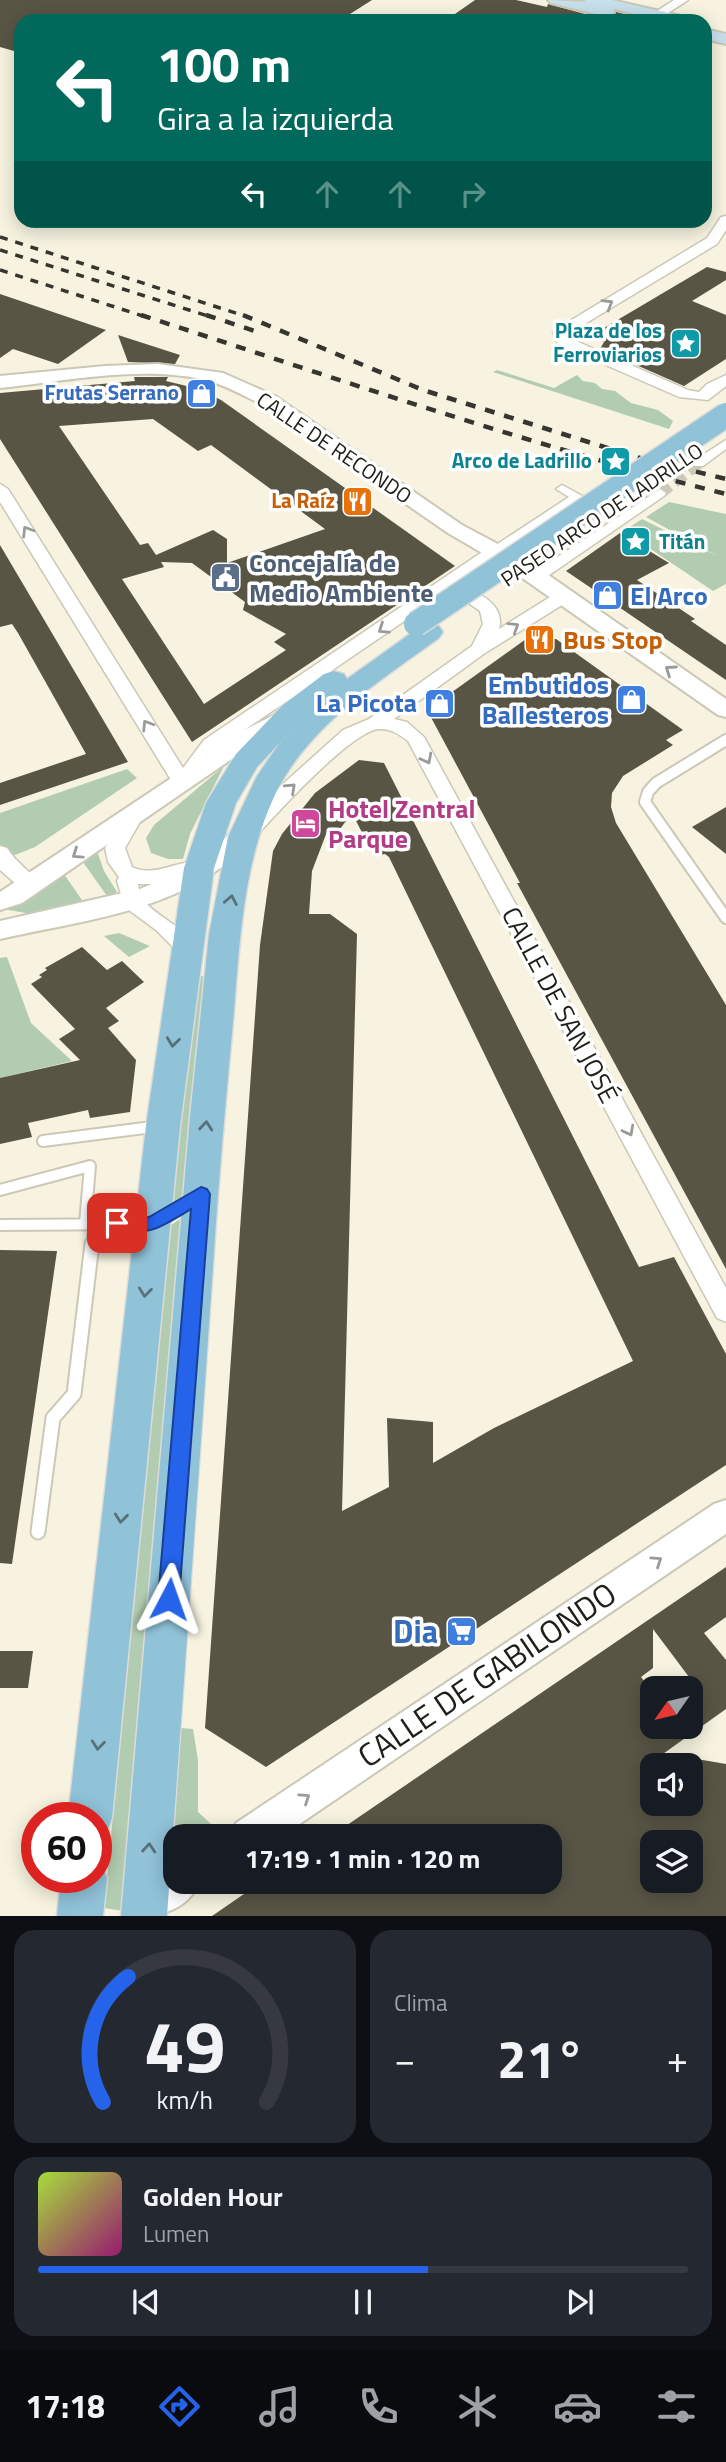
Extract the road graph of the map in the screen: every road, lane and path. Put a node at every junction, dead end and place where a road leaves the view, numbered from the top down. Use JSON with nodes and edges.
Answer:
{"nodes":[{"id":1,"x":556,"y":0,"type":"edge"},
{"id":2,"x":592,"y":0,"type":"edge"},
{"id":3,"x":682,"y":0,"type":"edge"},
{"id":4,"x":631,"y":14,"type":"edge"},
{"id":5,"x":639,"y":14,"type":"edge"},
{"id":6,"x":659,"y":14,"type":"edge"},
{"id":7,"x":725,"y":224,"type":"edge"},
{"id":8,"x":726,"y":380,"type":"edge"},
{"id":9,"x":0,"y":382,"type":"edge"},
{"id":10,"x":703,"y":397,"type":"junction"},
{"id":11,"x":722,"y":419,"type":"edge"},
{"id":12,"x":726,"y":444,"type":"edge"},
{"id":13,"x":699,"y":463,"type":"tunnel mouth"},
{"id":14,"x":0,"y":489,"type":"edge"},
{"id":15,"x":562,"y":489,"type":"dead end"},
{"id":16,"x":660,"y":494,"type":"tunnel mouth"},
{"id":17,"x":490,"y":555,"type":"junction"},
{"id":18,"x":537,"y":578,"type":"junction"},
{"id":19,"x":439,"y":591,"type":"junction"},
{"id":20,"x":556,"y":601,"type":"junction"},
{"id":21,"x":423,"y":628,"type":"junction"},
{"id":22,"x":479,"y":649,"type":"junction"},
{"id":23,"x":726,"y":710,"type":"edge"},
{"id":24,"x":292,"y":712,"type":"junction"},
{"id":25,"x":376,"y":723,"type":"junction"},
{"id":26,"x":726,"y":730,"type":"edge"},
{"id":27,"x":726,"y":740,"type":"edge"},
{"id":28,"x":183,"y":783,"type":"junction"},
{"id":29,"x":134,"y":816,"type":"junction"},
{"id":30,"x":243,"y":837,"type":"junction"},
{"id":31,"x":0,"y":853,"type":"edge"},
{"id":32,"x":199,"y":868,"type":"junction"},
{"id":33,"x":129,"y":876,"type":"junction"},
{"id":34,"x":30,"y":885,"type":"junction"},
{"id":35,"x":0,"y":901,"type":"edge"},
{"id":36,"x":132,"y":902,"type":"junction"},
{"id":37,"x":726,"y":918,"type":"edge"},
{"id":38,"x":0,"y":930,"type":"edge"},
{"id":39,"x":186,"y":948,"type":"junction"},
{"id":40,"x":163,"y":1126,"type":"junction"},
{"id":41,"x":43,"y":1141,"type":"dead end"},
{"id":42,"x":0,"y":1191,"type":"edge"},
{"id":43,"x":201,"y":1194,"type":"junction"},
{"id":44,"x":90,"y":1223,"type":"junction"},
{"id":45,"x":152,"y":1224,"type":"junction"},
{"id":46,"x":0,"y":1225,"type":"edge"},
{"id":47,"x":726,"y":1311,"type":"edge"},
{"id":48,"x":726,"y":1515,"type":"edge"},
{"id":49,"x":38,"y":1532,"type":"dead end"},
{"id":50,"x":92,"y":1802,"type":"edge"},
{"id":51,"x":266,"y":1824,"type":"edge"},
{"id":52,"x":82,"y":1893,"type":"edge"},
{"id":53,"x":165,"y":1894,"type":"edge"},
{"id":54,"x":144,"y":1911,"type":"edge"},
{"id":55,"x":79,"y":1916,"type":"edge"}],
"edges":[{"from":1,"to":4,"type":"main road"},
{"from":2,"to":5,"type":"main road"},
{"from":3,"to":6,"type":"street"},
{"from":10,"to":7,"type":"street","one_way":true},
{"from":8,"to":10,"type":"street"},
{"from":9,"to":17,"type":"street","name":"CALLE DE RECONDO"},
{"from":10,"to":11,"type":"street"},
{"from":11,"to":21,"type":"main road","name":"PASEO ARCO DE LADRILLO"},
{"from":12,"to":13,"type":"street","name":"PASEO ARCO DE LADRILLO"},
{"from":28,"to":14,"type":"street","one_way":true},
{"from":15,"to":17,"type":"street","name":"PASEO ARCO DE LADRILLO"},
{"from":16,"to":18,"type":"street","name":"PASEO ARCO DE LADRILLO"},
{"from":17,"to":18,"type":"street"},
{"from":17,"to":19,"type":"street","name":"PASEO ARCO DE LADRILLO"},
{"from":17,"to":20,"type":"street"},
{"from":18,"to":20,"type":"street"},
{"from":19,"to":22,"type":"street","name":"PASEO ARCO DE LADRILLO"},
{"from":19,"to":28,"type":"street","name":"PASEO ARCO DE LADRILLO","one_way":true},
{"from":22,"to":20,"type":"street","name":"PASEO ARCO DE LADRILLO","one_way":true},
{"from":23,"to":20,"type":"street","one_way":true},
{"from":20,"to":26,"type":"street"},
{"from":21,"to":24,"type":"main road","name":"PASEO ARCO DE LADRILLO"},
{"from":21,"to":30,"type":"main road","name":"PASEO ARCO DE LADRILLO"},
{"from":22,"to":25,"type":"street","name":"PASEO ARCO DE LADRILLO"},
{"from":24,"to":28,"type":"street","name":"PASEO ARCO DE LADRILLO"},
{"from":24,"to":32,"type":"main road","name":"PASEO ARCO DE LADRILLO"},
{"from":30,"to":25,"type":"street","name":"PASEO ARCO DE LADRILLO","one_way":true},
{"from":25,"to":47,"type":"street","name":"CALLE DE SAN JOSÉ","one_way":true},
{"from":27,"to":37,"type":"lane"},
{"from":28,"to":29,"type":"street","name":"PASEO ARCO DE LADRILLO"},
{"from":29,"to":33,"type":"street","name":"PASEO ARCO DE LADRILLO"},
{"from":29,"to":34,"type":"street","name":"PASEO ARCO DE LADRILLO","one_way":true},
{"from":30,"to":32,"type":"street","name":"PASEO ARCO DE LADRILLO"},
{"from":43,"to":30,"type":"main road","one_way":true},
{"from":31,"to":34,"type":"street"},
{"from":32,"to":33,"type":"street","name":"PASEO ARCO DE LADRILLO"},
{"from":32,"to":36,"type":"street","name":"PASEO ARCO DE LADRILLO"},
{"from":32,"to":39,"type":"main road"},
{"from":33,"to":36,"type":"street"},
{"from":34,"to":35,"type":"street","name":"PASEO ARCO DE LADRILLO"},
{"from":36,"to":38,"type":"street","name":"PASEO ARCO DE LADRILLO"},
{"from":36,"to":39,"type":"street"},
{"from":39,"to":40,"type":"main road","one_way":true},
{"from":40,"to":41,"type":"lane"},
{"from":40,"to":45,"type":"main road"},
{"from":42,"to":44,"type":"lane"},
{"from":43,"to":45,"type":"lane"},
{"from":54,"to":43,"type":"main road","one_way":true},
{"from":44,"to":45,"type":"lane"},
{"from":44,"to":46,"type":"lane"},
{"from":44,"to":49,"type":"lane"},
{"from":45,"to":50,"type":"main road","one_way":true},
{"from":51,"to":48,"type":"street","name":"CALLE DE GABILONDO","one_way":true},
{"from":52,"to":55,"type":"main road"},
{"from":53,"to":54,"type":"street"}]}
